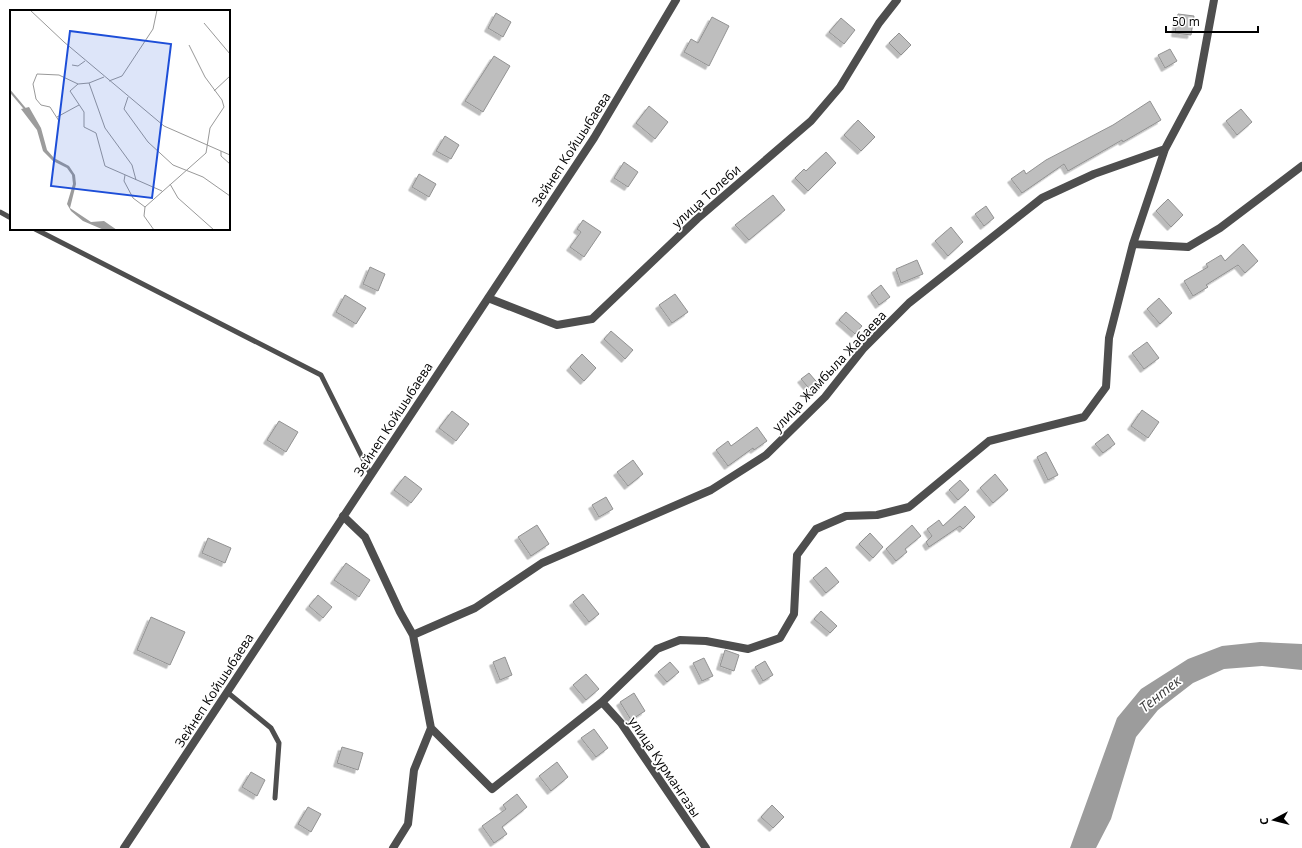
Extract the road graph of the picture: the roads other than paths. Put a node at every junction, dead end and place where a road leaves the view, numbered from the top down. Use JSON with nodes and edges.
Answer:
{"nodes":[{"id":1,"x":676,"y":0,"type":"edge"},
{"id":2,"x":897,"y":0,"type":"edge"},
{"id":3,"x":1214,"y":0,"type":"edge"},
{"id":4,"x":1165,"y":149,"type":"junction"},
{"id":5,"x":1302,"y":166,"type":"edge"},
{"id":6,"x":0,"y":212,"type":"edge"},
{"id":7,"x":10,"y":217,"type":"edge"},
{"id":8,"x":36,"y":230,"type":"edge"},
{"id":9,"x":1133,"y":244,"type":"junction"},
{"id":10,"x":488,"y":298,"type":"junction"},
{"id":11,"x":371,"y":475,"type":"junction"},
{"id":12,"x":343,"y":516,"type":"junction"},
{"id":13,"x":413,"y":634,"type":"junction"},
{"id":14,"x":227,"y":692,"type":"junction"},
{"id":15,"x":602,"y":702,"type":"junction"},
{"id":16,"x":431,"y":728,"type":"junction"},
{"id":17,"x":275,"y":798,"type":"dead end"},
{"id":18,"x":124,"y":848,"type":"edge"},
{"id":19,"x":393,"y":848,"type":"edge"},
{"id":20,"x":706,"y":848,"type":"edge"}],
"edges":[{"from":1,"to":10,"type":"street","name":"Зейнеп Койшыбаева"},
{"from":2,"to":10,"type":"street","name":"улица Толеби"},
{"from":3,"to":4,"type":"street"},
{"from":4,"to":9,"type":"street"},
{"from":4,"to":13,"type":"street","name":"улица Жамбыла Жабаева"},
{"from":5,"to":9,"type":"street"},
{"from":6,"to":7,"type":"lane"},
{"from":8,"to":11,"type":"lane"},
{"from":9,"to":15,"type":"street"},
{"from":10,"to":11,"type":"street","name":"Зейнеп Койшыбаева"},
{"from":11,"to":12,"type":"street","name":"Зейнеп Койшыбаева"},
{"from":12,"to":13,"type":"street"},
{"from":12,"to":14,"type":"street","name":"Зейнеп Койшыбаева"},
{"from":13,"to":16,"type":"street"},
{"from":14,"to":17,"type":"lane"},
{"from":14,"to":18,"type":"street","name":"Зейнеп Койшыбаева"},
{"from":15,"to":16,"type":"street"},
{"from":15,"to":20,"type":"street","name":"улица Курмангазы"},
{"from":16,"to":19,"type":"street"}]}
